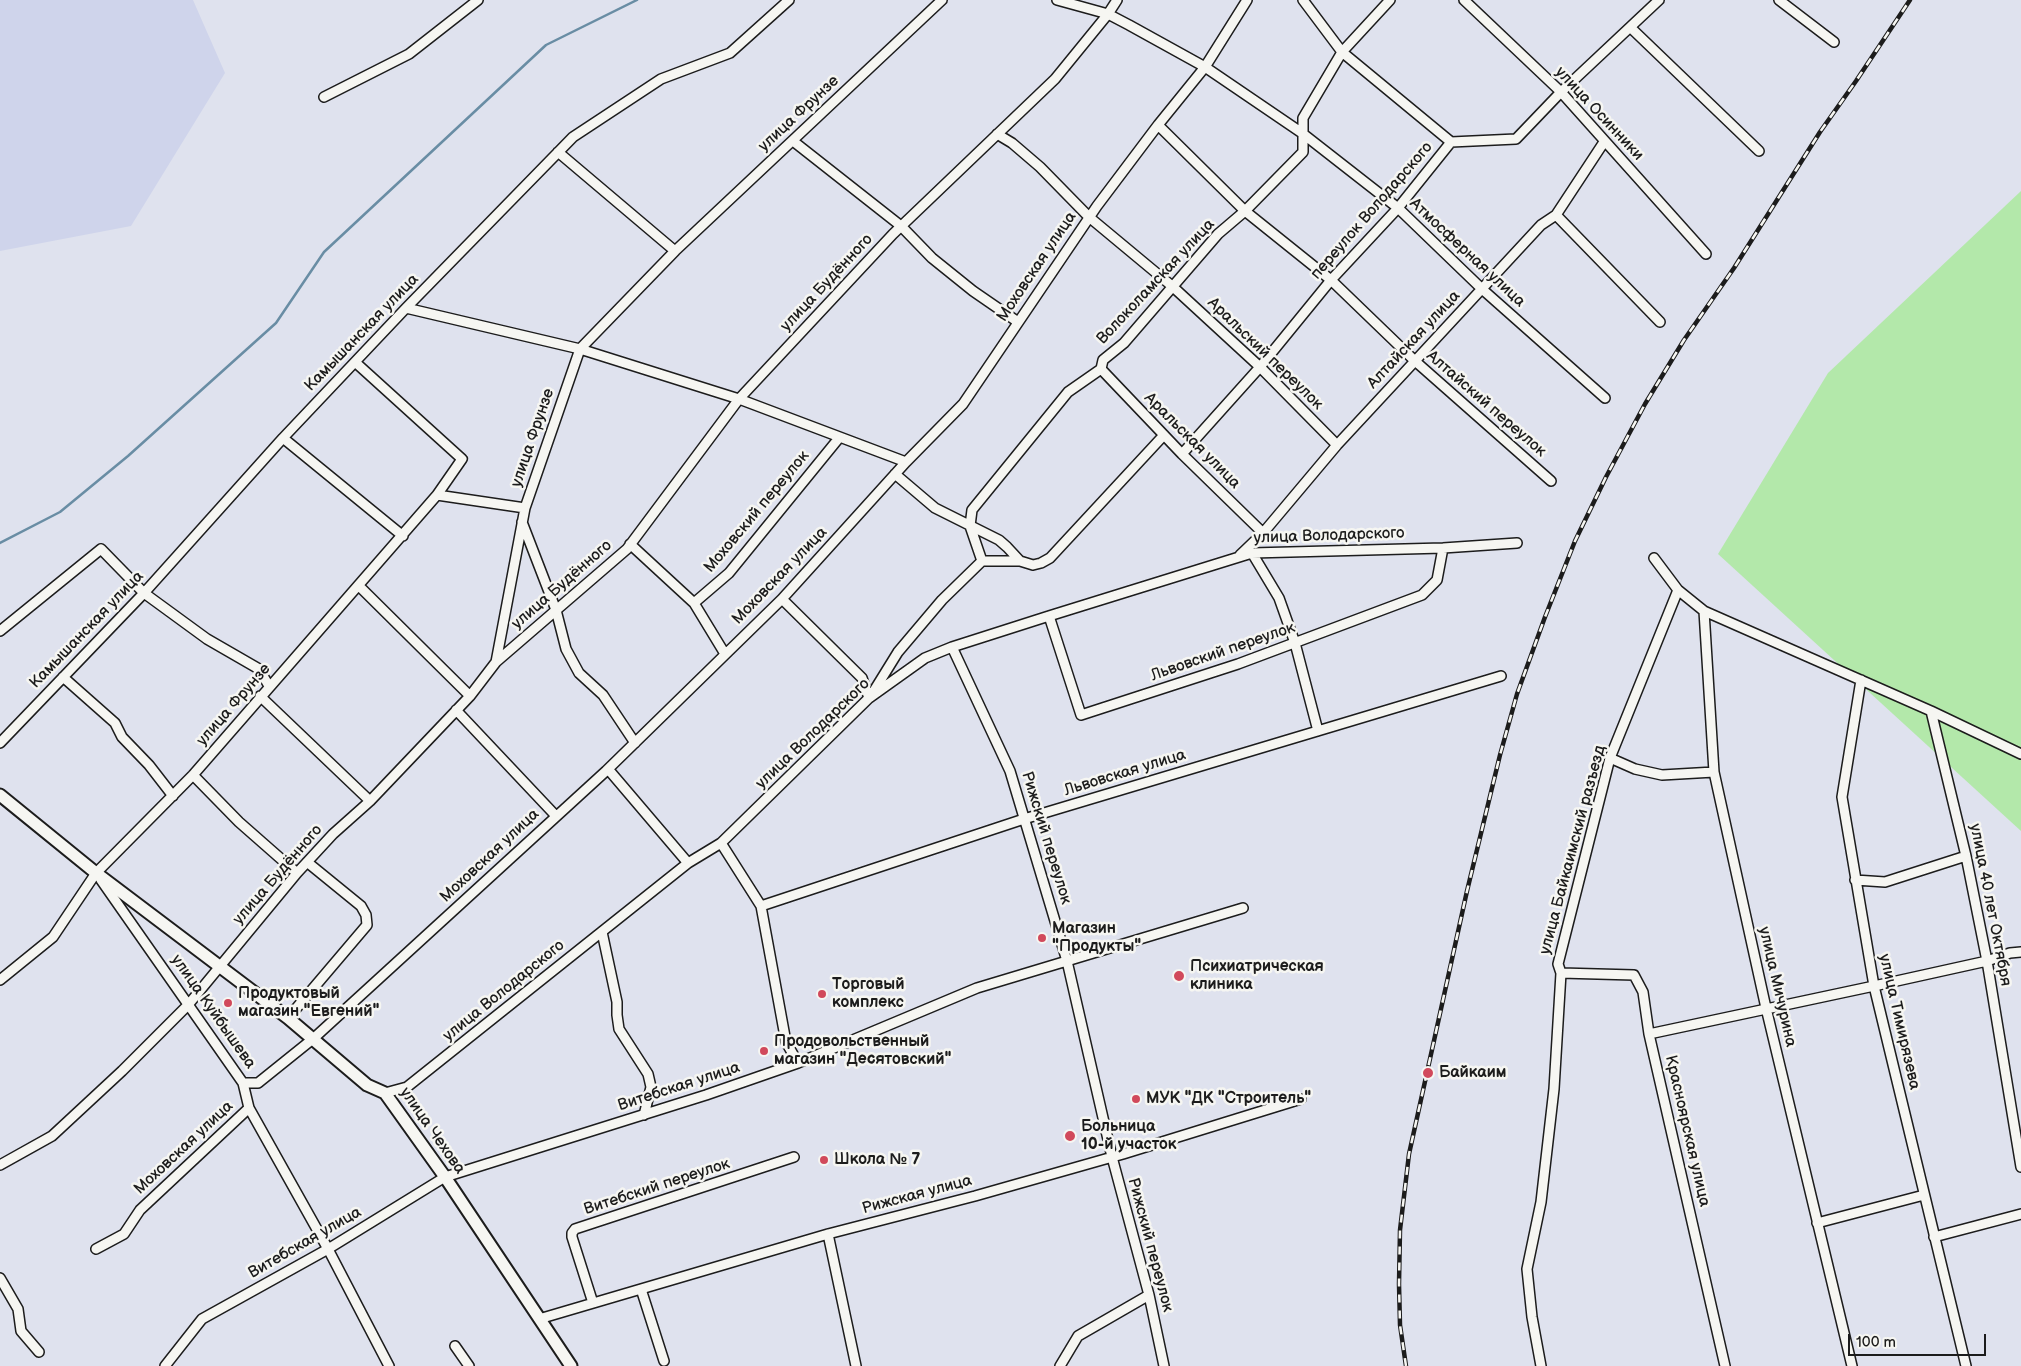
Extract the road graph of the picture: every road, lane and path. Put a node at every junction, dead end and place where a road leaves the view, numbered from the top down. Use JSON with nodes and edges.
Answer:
{"nodes":[{"id":1,"x":478,"y":0,"type":"edge"},
{"id":2,"x":789,"y":0,"type":"edge"},
{"id":3,"x":942,"y":0,"type":"edge"},
{"id":4,"x":1057,"y":0,"type":"edge"},
{"id":5,"x":1116,"y":0,"type":"edge"},
{"id":6,"x":1247,"y":0,"type":"edge"},
{"id":7,"x":1303,"y":0,"type":"edge"},
{"id":8,"x":1390,"y":0,"type":"edge"},
{"id":9,"x":1464,"y":0,"type":"edge"},
{"id":10,"x":1659,"y":0,"type":"edge"},
{"id":11,"x":1779,"y":0,"type":"edge"},
{"id":12,"x":1108,"y":14,"type":"junction"},
{"id":13,"x":1631,"y":28,"type":"junction"},
{"id":14,"x":1834,"y":42,"type":"dead end"},
{"id":15,"x":1342,"y":52,"type":"junction"},
{"id":16,"x":1205,"y":67,"type":"junction"},
{"id":17,"x":1561,"y":92,"type":"junction"},
{"id":18,"x":324,"y":97,"type":"dead end"},
{"id":19,"x":1158,"y":125,"type":"junction"},
{"id":20,"x":1302,"y":133,"type":"junction"},
{"id":21,"x":997,"y":134,"type":"junction"},
{"id":22,"x":793,"y":141,"type":"junction"},
{"id":23,"x":1451,"y":142,"type":"junction"},
{"id":24,"x":1604,"y":142,"type":"junction"},
{"id":25,"x":1759,"y":150,"type":"dead end"},
{"id":26,"x":558,"y":152,"type":"junction"},
{"id":27,"x":1398,"y":208,"type":"junction"},
{"id":28,"x":1246,"y":211,"type":"junction"},
{"id":29,"x":1556,"y":215,"type":"junction"},
{"id":30,"x":1089,"y":218,"type":"junction"},
{"id":31,"x":901,"y":226,"type":"junction"},
{"id":32,"x":675,"y":251,"type":"junction"},
{"id":33,"x":1706,"y":254,"type":"dead end"},
{"id":34,"x":1331,"y":280,"type":"junction"},
{"id":35,"x":1172,"y":286,"type":"junction"},
{"id":36,"x":1482,"y":289,"type":"junction"},
{"id":37,"x":406,"y":308,"type":"junction"},
{"id":38,"x":1018,"y":322,"type":"junction"},
{"id":39,"x":1660,"y":322,"type":"dead end"},
{"id":40,"x":580,"y":349,"type":"junction"},
{"id":41,"x":1415,"y":361,"type":"junction"},
{"id":42,"x":355,"y":362,"type":"junction"},
{"id":43,"x":1260,"y":367,"type":"junction"},
{"id":44,"x":1101,"y":369,"type":"junction"},
{"id":45,"x":1605,"y":398,"type":"dead end"},
{"id":46,"x":739,"y":399,"type":"junction"},
{"id":47,"x":1164,"y":435,"type":"junction"},
{"id":48,"x":283,"y":438,"type":"junction"},
{"id":49,"x":839,"y":438,"type":"junction"},
{"id":50,"x":1337,"y":445,"type":"junction"},
{"id":51,"x":1182,"y":454,"type":"junction"},
{"id":52,"x":906,"y":462,"type":"junction"},
{"id":53,"x":895,"y":474,"type":"junction"},
{"id":54,"x":1552,"y":481,"type":"dead end"},
{"id":55,"x":437,"y":495,"type":"junction"},
{"id":56,"x":525,"y":508,"type":"junction"},
{"id":57,"x":522,"y":522,"type":"junction"},
{"id":58,"x":970,"y":526,"type":"junction"},
{"id":59,"x":1263,"y":533,"type":"junction"},
{"id":60,"x":403,"y":536,"type":"junction"},
{"id":61,"x":1517,"y":543,"type":"dead end"},
{"id":62,"x":630,"y":544,"type":"junction"},
{"id":63,"x":1443,"y":548,"type":"junction"},
{"id":64,"x":1252,"y":553,"type":"junction"},
{"id":65,"x":1240,"y":555,"type":"junction"},
{"id":66,"x":1654,"y":558,"type":"dead end"},
{"id":67,"x":982,"y":561,"type":"junction"},
{"id":68,"x":1020,"y":561,"type":"junction"},
{"id":69,"x":358,"y":586,"type":"junction"},
{"id":70,"x":1678,"y":590,"type":"junction"},
{"id":71,"x":144,"y":593,"type":"junction"},
{"id":72,"x":782,"y":598,"type":"junction"},
{"id":73,"x":694,"y":603,"type":"junction"},
{"id":74,"x":556,"y":610,"type":"junction"},
{"id":75,"x":1704,"y":611,"type":"junction"},
{"id":76,"x":1048,"y":616,"type":"junction"},
{"id":77,"x":0,"y":631,"type":"edge"},
{"id":78,"x":1295,"y":643,"type":"junction"},
{"id":79,"x":952,"y":647,"type":"junction"},
{"id":80,"x":725,"y":654,"type":"junction"},
{"id":81,"x":496,"y":662,"type":"junction"},
{"id":82,"x":1501,"y":676,"type":"dead end"},
{"id":83,"x":63,"y":677,"type":"junction"},
{"id":84,"x":1861,"y":680,"type":"junction"},
{"id":85,"x":269,"y":686,"type":"junction"},
{"id":86,"x":260,"y":696,"type":"junction"},
{"id":87,"x":470,"y":696,"type":"junction"},
{"id":88,"x":869,"y":698,"type":"junction"},
{"id":89,"x":456,"y":710,"type":"junction"},
{"id":90,"x":1931,"y":711,"type":"junction"},
{"id":91,"x":1318,"y":731,"type":"junction"},
{"id":92,"x":0,"y":743,"type":"edge"},
{"id":93,"x":635,"y":743,"type":"junction"},
{"id":94,"x":2021,"y":754,"type":"edge"},
{"id":95,"x":1610,"y":758,"type":"junction"},
{"id":96,"x":608,"y":768,"type":"junction"},
{"id":97,"x":1714,"y":772,"type":"junction"},
{"id":98,"x":193,"y":775,"type":"junction"},
{"id":99,"x":0,"y":795,"type":"edge"},
{"id":100,"x":173,"y":796,"type":"junction"},
{"id":101,"x":370,"y":801,"type":"junction"},
{"id":102,"x":556,"y":816,"type":"junction"},
{"id":103,"x":1024,"y":819,"type":"junction"},
{"id":104,"x":721,"y":843,"type":"junction"},
{"id":105,"x":1966,"y":856,"type":"junction"},
{"id":106,"x":307,"y":862,"type":"junction"},
{"id":107,"x":688,"y":863,"type":"junction"},
{"id":108,"x":96,"y":873,"type":"junction"},
{"id":109,"x":297,"y":873,"type":"junction"},
{"id":110,"x":1855,"y":880,"type":"junction"},
{"id":111,"x":761,"y":906,"type":"junction"},
{"id":112,"x":1243,"y":908,"type":"dead end"},
{"id":113,"x":602,"y":932,"type":"junction"},
{"id":114,"x":2021,"y":952,"type":"edge"},
{"id":115,"x":1067,"y":961,"type":"junction"},
{"id":116,"x":1987,"y":961,"type":"junction"},
{"id":117,"x":219,"y":966,"type":"junction"},
{"id":118,"x":1560,"y":973,"type":"junction"},
{"id":119,"x":0,"y":980,"type":"edge"},
{"id":120,"x":1874,"y":986,"type":"junction"},
{"id":121,"x":188,"y":1005,"type":"junction"},
{"id":122,"x":1766,"y":1008,"type":"junction"},
{"id":123,"x":288,"y":1018,"type":"junction"},
{"id":124,"x":1649,"y":1034,"type":"junction"},
{"id":125,"x":314,"y":1038,"type":"junction"},
{"id":126,"x":798,"y":1063,"type":"junction"},
{"id":127,"x":243,"y":1083,"type":"junction"},
{"id":128,"x":386,"y":1093,"type":"junction"},
{"id":129,"x":1301,"y":1099,"type":"dead end"},
{"id":130,"x":249,"y":1108,"type":"junction"},
{"id":131,"x":644,"y":1114,"type":"junction"},
{"id":132,"x":1112,"y":1157,"type":"junction"},
{"id":133,"x":794,"y":1158,"type":"dead end"},
{"id":134,"x":0,"y":1165,"type":"edge"},
{"id":135,"x":2021,"y":1167,"type":"edge"},
{"id":136,"x":445,"y":1177,"type":"junction"},
{"id":137,"x":1924,"y":1195,"type":"junction"},
{"id":138,"x":2021,"y":1214,"type":"edge"},
{"id":139,"x":1817,"y":1223,"type":"junction"},
{"id":140,"x":828,"y":1234,"type":"junction"},
{"id":141,"x":1934,"y":1237,"type":"junction"},
{"id":142,"x":328,"y":1248,"type":"junction"},
{"id":143,"x":96,"y":1249,"type":"dead end"},
{"id":144,"x":0,"y":1278,"type":"edge"},
{"id":145,"x":641,"y":1289,"type":"junction"},
{"id":146,"x":1149,"y":1295,"type":"junction"},
{"id":147,"x":593,"y":1304,"type":"junction"},
{"id":148,"x":540,"y":1319,"type":"junction"},
{"id":149,"x":456,"y":1346,"type":"dead end"},
{"id":150,"x":39,"y":1352,"type":"dead end"},
{"id":151,"x":664,"y":1361,"type":"dead end"},
{"id":152,"x":165,"y":1366,"type":"edge"},
{"id":153,"x":389,"y":1366,"type":"edge"},
{"id":154,"x":469,"y":1366,"type":"edge"},
{"id":155,"x":572,"y":1366,"type":"edge"},
{"id":156,"x":856,"y":1366,"type":"edge"},
{"id":157,"x":1060,"y":1366,"type":"edge"},
{"id":158,"x":1164,"y":1366,"type":"edge"},
{"id":159,"x":1541,"y":1366,"type":"edge"},
{"id":160,"x":1725,"y":1366,"type":"edge"},
{"id":161,"x":1852,"y":1366,"type":"edge"},
{"id":162,"x":1966,"y":1366,"type":"edge"}],
"edges":[{"from":1,"to":18,"type":"street"},
{"from":2,"to":26,"type":"street","name":"Камышанская улица"},
{"from":3,"to":22,"type":"street","name":"улица Фрунзе"},
{"from":4,"to":12,"type":"street","name":"Атмосферная улица"},
{"from":5,"to":12,"type":"street","name":"улица Будённого"},
{"from":6,"to":16,"type":"street","name":"Моховская улица"},
{"from":7,"to":15,"type":"street"},
{"from":8,"to":15,"type":"street","name":"Волоколамская улица"},
{"from":9,"to":17,"type":"street","name":"улица Осинники"},
{"from":10,"to":13,"type":"street","name":"переулок Володарского"},
{"from":11,"to":14,"type":"street"},
{"from":12,"to":16,"type":"street","name":"Атмосферная улица"},
{"from":12,"to":21,"type":"street","name":"улица Будённого"},
{"from":13,"to":17,"type":"street","name":"переулок Володарского"},
{"from":13,"to":25,"type":"street"},
{"from":15,"to":20,"type":"street","name":"Волоколамская улица"},
{"from":15,"to":23,"type":"street"},
{"from":16,"to":19,"type":"street","name":"Моховская улица"},
{"from":16,"to":20,"type":"street","name":"Атмосферная улица"},
{"from":17,"to":23,"type":"street","name":"переулок Володарского"},
{"from":17,"to":24,"type":"street","name":"улица Осинники"},
{"from":19,"to":28,"type":"street","name":"Алтайский переулок"},
{"from":19,"to":30,"type":"street","name":"Моховская улица"},
{"from":20,"to":27,"type":"street","name":"Атмосферная улица"},
{"from":20,"to":28,"type":"street","name":"Волоколамская улица"},
{"from":21,"to":30,"type":"street","name":"Аральский переулок"},
{"from":21,"to":31,"type":"street","name":"улица Будённого"},
{"from":22,"to":31,"type":"street"},
{"from":22,"to":32,"type":"street","name":"улица Фрунзе"},
{"from":23,"to":27,"type":"street","name":"переулок Володарского"},
{"from":24,"to":29,"type":"street","name":"Алтайская улица"},
{"from":24,"to":33,"type":"street","name":"улица Осинники"},
{"from":26,"to":32,"type":"street"},
{"from":26,"to":37,"type":"street","name":"Камышанская улица"},
{"from":27,"to":34,"type":"street","name":"переулок Володарского"},
{"from":27,"to":36,"type":"street","name":"Атмосферная улица"},
{"from":28,"to":34,"type":"street","name":"Алтайский переулок"},
{"from":28,"to":35,"type":"street","name":"Волоколамская улица"},
{"from":29,"to":36,"type":"street","name":"Алтайская улица"},
{"from":29,"to":39,"type":"street"},
{"from":30,"to":35,"type":"street","name":"Аральский переулок"},
{"from":30,"to":38,"type":"street","name":"Моховская улица"},
{"from":31,"to":38,"type":"street"},
{"from":31,"to":46,"type":"street","name":"улица Будённого"},
{"from":32,"to":40,"type":"street","name":"улица Фрунзе"},
{"from":34,"to":41,"type":"street","name":"Алтайский переулок"},
{"from":34,"to":43,"type":"street","name":"переулок Володарского"},
{"from":35,"to":43,"type":"street","name":"Аральский переулок"},
{"from":35,"to":44,"type":"street","name":"Волоколамская улица"},
{"from":36,"to":41,"type":"street","name":"Алтайская улица"},
{"from":36,"to":45,"type":"street","name":"Атмосферная улица"},
{"from":37,"to":40,"type":"street"},
{"from":37,"to":42,"type":"street","name":"Камышанская улица"},
{"from":38,"to":52,"type":"street","name":"Моховская улица"},
{"from":40,"to":46,"type":"street"},
{"from":40,"to":56,"type":"street","name":"улица Фрунзе"},
{"from":41,"to":50,"type":"street","name":"Алтайская улица"},
{"from":41,"to":54,"type":"street","name":"Алтайский переулок"},
{"from":42,"to":48,"type":"street","name":"Камышанская улица"},
{"from":42,"to":55,"type":"street"},
{"from":43,"to":50,"type":"street","name":"Аральский переулок"},
{"from":43,"to":51,"type":"street","name":"переулок Володарского"},
{"from":44,"to":47,"type":"street","name":"Аральская улица"},
{"from":44,"to":58,"type":"street","name":"Волоколамская улица"},
{"from":46,"to":49,"type":"street"},
{"from":46,"to":62,"type":"street","name":"улица Будённого"},
{"from":47,"to":51,"type":"street","name":"Аральская улица"},
{"from":47,"to":68,"type":"street"},
{"from":48,"to":60,"type":"street"},
{"from":48,"to":71,"type":"street","name":"Камышанская улица"},
{"from":49,"to":52,"type":"street"},
{"from":49,"to":73,"type":"street","name":"Моховский переулок"},
{"from":50,"to":59,"type":"street","name":"Алтайская улица"},
{"from":51,"to":59,"type":"street","name":"Аральская улица"},
{"from":52,"to":53,"type":"street","name":"Моховская улица"},
{"from":53,"to":58,"type":"street"},
{"from":53,"to":72,"type":"street","name":"Моховская улица"},
{"from":55,"to":56,"type":"street","name":"улица Фрунзе"},
{"from":55,"to":60,"type":"street","name":"улица Фрунзе"},
{"from":56,"to":57,"type":"street"},
{"from":57,"to":74,"type":"street"},
{"from":57,"to":81,"type":"street"},
{"from":58,"to":67,"type":"street"},
{"from":58,"to":68,"type":"street"},
{"from":59,"to":65,"type":"street","name":"Алтайская улица"},
{"from":60,"to":69,"type":"street","name":"улица Фрунзе"},
{"from":61,"to":63,"type":"street","name":"улица Володарского"},
{"from":62,"to":73,"type":"street"},
{"from":62,"to":74,"type":"street","name":"улица Будённого"},
{"from":63,"to":64,"type":"street","name":"улица Володарского"},
{"from":63,"to":78,"type":"street","name":"Львовский переулок"},
{"from":64,"to":65,"type":"street","name":"улица Володарского"},
{"from":64,"to":78,"type":"street"},
{"from":65,"to":76,"type":"street","name":"улица Володарского"},
{"from":66,"to":70,"type":"street"},
{"from":67,"to":68,"type":"street"},
{"from":67,"to":88,"type":"street"},
{"from":69,"to":85,"type":"street","name":"улица Фрунзе"},
{"from":69,"to":87,"type":"street"},
{"from":70,"to":75,"type":"street"},
{"from":70,"to":95,"type":"street","name":"улица Байкаимский разъезд"},
{"from":71,"to":77,"type":"street"},
{"from":71,"to":83,"type":"street","name":"Камышанская улица"},
{"from":71,"to":85,"type":"street"},
{"from":72,"to":80,"type":"street","name":"Моховская улица"},
{"from":72,"to":88,"type":"street"},
{"from":73,"to":80,"type":"street"},
{"from":74,"to":81,"type":"street","name":"улица Будённого"},
{"from":74,"to":93,"type":"street"},
{"from":75,"to":84,"type":"street"},
{"from":75,"to":97,"type":"street","name":"улица Мичурина"},
{"from":76,"to":78,"type":"street","name":"Львовский переулок"},
{"from":76,"to":79,"type":"street","name":"улица Володарского"},
{"from":78,"to":91,"type":"street"},
{"from":79,"to":88,"type":"street","name":"улица Володарского"},
{"from":79,"to":103,"type":"street","name":"Рижский переулок"},
{"from":80,"to":93,"type":"street","name":"Моховская улица"},
{"from":81,"to":87,"type":"street","name":"улица Будённого"},
{"from":82,"to":91,"type":"street","name":"Львовская улица"},
{"from":83,"to":92,"type":"street","name":"Камышанская улица"},
{"from":83,"to":100,"type":"street"},
{"from":84,"to":90,"type":"street"},
{"from":84,"to":110,"type":"street","name":"улица Тимирязева"},
{"from":85,"to":86,"type":"street","name":"улица Фрунзе"},
{"from":86,"to":98,"type":"street","name":"улица Фрунзе"},
{"from":86,"to":101,"type":"street"},
{"from":87,"to":89,"type":"street","name":"улица Будённого"},
{"from":88,"to":104,"type":"street","name":"улица Володарского"},
{"from":89,"to":101,"type":"street","name":"улица Будённого"},
{"from":89,"to":102,"type":"street"},
{"from":90,"to":94,"type":"street"},
{"from":90,"to":105,"type":"street","name":"улица 40 лет Октября"},
{"from":91,"to":103,"type":"street","name":"Львовская улица"},
{"from":93,"to":96,"type":"street","name":"Моховская улица"},
{"from":95,"to":97,"type":"street"},
{"from":95,"to":118,"type":"street","name":"улица Байкаимский разъезд"},
{"from":96,"to":102,"type":"street","name":"Моховская улица"},
{"from":96,"to":107,"type":"street"},
{"from":97,"to":122,"type":"street","name":"улица Мичурина"},
{"from":98,"to":100,"type":"street","name":"улица Фрунзе"},
{"from":98,"to":109,"type":"street"},
{"from":99,"to":108,"type":"street","name":"улица Куйбышева"},
{"from":100,"to":108,"type":"street","name":"улица Фрунзе"},
{"from":101,"to":106,"type":"street","name":"улица Будённого"},
{"from":102,"to":125,"type":"street","name":"Моховская улица"},
{"from":103,"to":111,"type":"street","name":"Львовская улица"},
{"from":103,"to":115,"type":"street","name":"Рижский переулок"},
{"from":104,"to":107,"type":"street","name":"улица Володарского"},
{"from":104,"to":111,"type":"street"},
{"from":105,"to":110,"type":"street"},
{"from":105,"to":116,"type":"street","name":"улица 40 лет Октября"},
{"from":106,"to":109,"type":"street","name":"улица Будённого"},
{"from":106,"to":123,"type":"street"},
{"from":107,"to":113,"type":"street","name":"улица Володарского"},
{"from":108,"to":117,"type":"street","name":"улица Чехова"},
{"from":108,"to":119,"type":"street","name":"улица Фрунзе"},
{"from":108,"to":121,"type":"street","name":"улица Куйбышева"},
{"from":109,"to":117,"type":"street","name":"улица Будённого"},
{"from":110,"to":120,"type":"street","name":"улица Тимирязева"},
{"from":111,"to":126,"type":"street"},
{"from":112,"to":115,"type":"street","name":"Витебская улица"},
{"from":113,"to":128,"type":"street","name":"улица Володарского"},
{"from":113,"to":131,"type":"street"},
{"from":114,"to":116,"type":"street"},
{"from":115,"to":126,"type":"street","name":"Витебская улица"},
{"from":115,"to":132,"type":"street","name":"Рижский переулок"},
{"from":116,"to":120,"type":"street"},
{"from":116,"to":135,"type":"street","name":"улица 40 лет Октября"},
{"from":117,"to":121,"type":"street","name":"улица Будённого"},
{"from":117,"to":123,"type":"street","name":"улица Чехова"},
{"from":118,"to":124,"type":"street","name":"Красноярская улица"},
{"from":118,"to":159,"type":"street","name":"улица Байкаимский разъезд"},
{"from":120,"to":122,"type":"street"},
{"from":120,"to":137,"type":"street","name":"улица Тимирязева"},
{"from":121,"to":127,"type":"street","name":"улица Куйбышева"},
{"from":121,"to":134,"type":"street","name":"улица Будённого"},
{"from":122,"to":124,"type":"street"},
{"from":122,"to":139,"type":"street","name":"улица Мичурина"},
{"from":123,"to":125,"type":"street","name":"улица Чехова"},
{"from":124,"to":160,"type":"street","name":"Красноярская улица"},
{"from":125,"to":127,"type":"street","name":"Моховская улица"},
{"from":125,"to":128,"type":"street","name":"улица Чехова"},
{"from":126,"to":131,"type":"street","name":"Витебская улица"},
{"from":127,"to":130,"type":"street","name":"улица Куйбышева"},
{"from":128,"to":136,"type":"street","name":"улица Чехова"},
{"from":129,"to":132,"type":"street","name":"Рижская улица"},
{"from":130,"to":142,"type":"street","name":"улица Куйбышева"},
{"from":130,"to":143,"type":"street","name":"Моховская улица"},
{"from":131,"to":136,"type":"street","name":"Витебская улица"},
{"from":132,"to":140,"type":"street","name":"Рижская улица"},
{"from":132,"to":146,"type":"street","name":"Рижский переулок"},
{"from":133,"to":147,"type":"street","name":"Витебский переулок"},
{"from":136,"to":142,"type":"street","name":"Витебская улица"},
{"from":136,"to":148,"type":"street","name":"улица Чехова"},
{"from":137,"to":139,"type":"street"},
{"from":137,"to":141,"type":"street","name":"улица Тимирязева"},
{"from":138,"to":141,"type":"street"},
{"from":139,"to":161,"type":"street","name":"улица Мичурина"},
{"from":140,"to":145,"type":"street","name":"Рижская улица"},
{"from":140,"to":156,"type":"street"},
{"from":141,"to":162,"type":"street","name":"улица Тимирязева"},
{"from":142,"to":152,"type":"street","name":"Витебская улица"},
{"from":142,"to":153,"type":"street","name":"улица Куйбышева"},
{"from":144,"to":150,"type":"street"},
{"from":145,"to":147,"type":"street","name":"Рижская улица"},
{"from":145,"to":151,"type":"street"},
{"from":146,"to":157,"type":"street"},
{"from":146,"to":158,"type":"street","name":"Рижский переулок"},
{"from":147,"to":148,"type":"street","name":"Рижская улица"},
{"from":148,"to":155,"type":"street","name":"улица Чехова"},
{"from":149,"to":154,"type":"street"}]}
